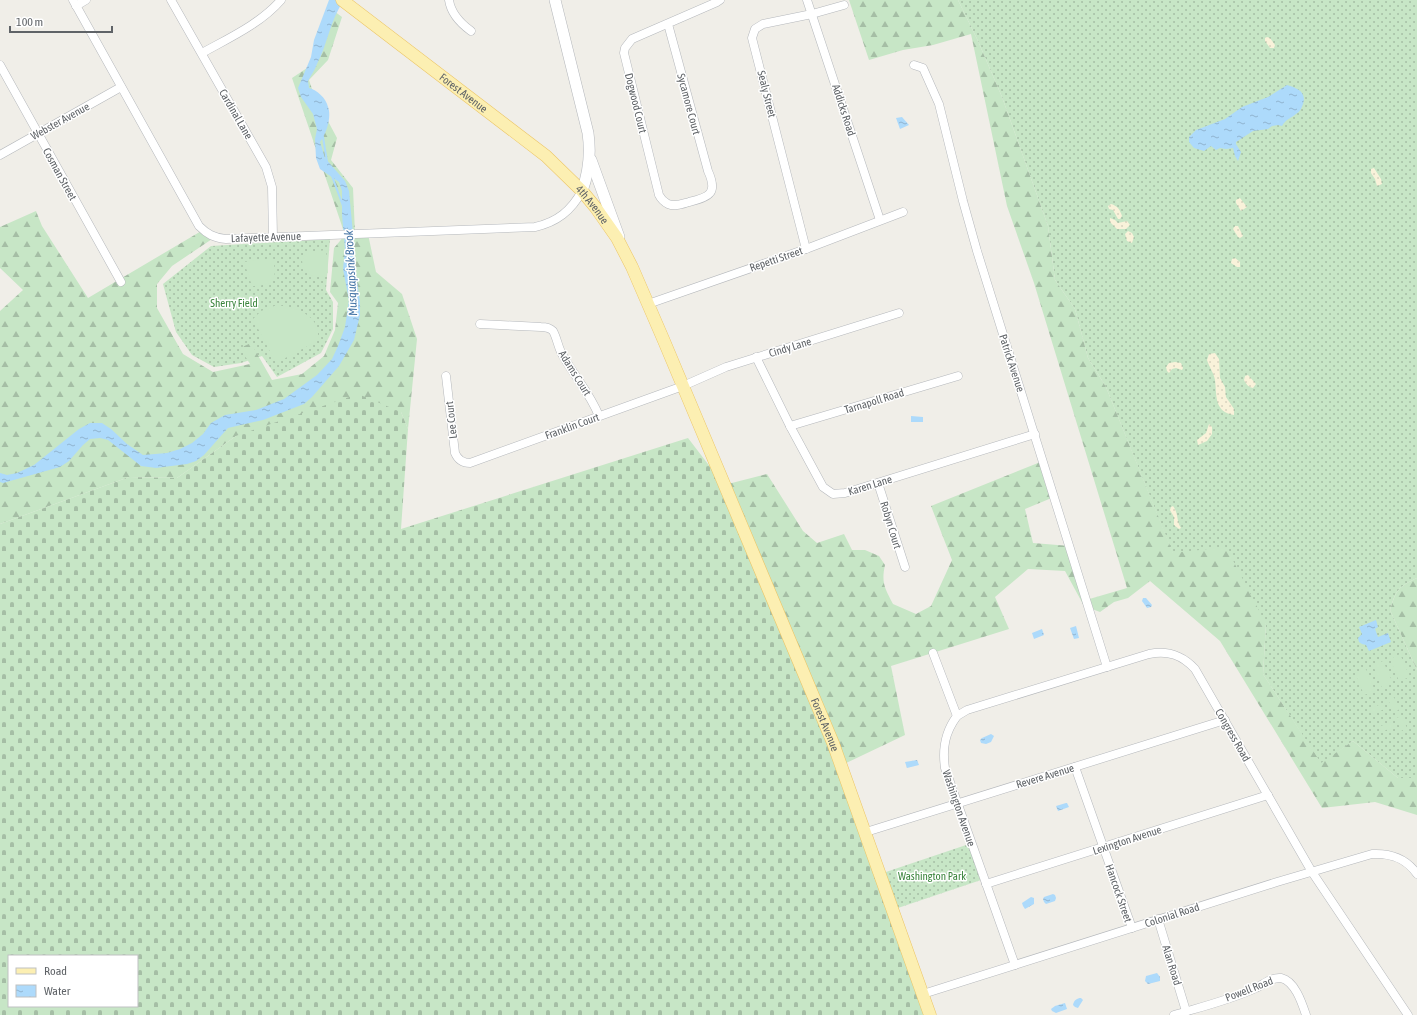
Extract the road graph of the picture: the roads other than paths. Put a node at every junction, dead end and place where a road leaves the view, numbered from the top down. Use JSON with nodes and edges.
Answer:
{"nodes":[{"id":1,"x":86,"y":0,"type":"edge"},
{"id":2,"x":172,"y":0,"type":"edge"},
{"id":3,"x":281,"y":0,"type":"edge"},
{"id":4,"x":448,"y":0,"type":"edge"},
{"id":5,"x":555,"y":0,"type":"edge"},
{"id":6,"x":720,"y":0,"type":"edge"},
{"id":7,"x":808,"y":0,"type":"edge"},
{"id":8,"x":75,"y":3,"type":"edge"},
{"id":9,"x":346,"y":3,"type":"edge"},
{"id":10,"x":844,"y":5,"type":"dead end"},
{"id":11,"x":812,"y":14,"type":"junction"},
{"id":12,"x":668,"y":24,"type":"junction"},
{"id":13,"x":471,"y":31,"type":"dead end"},
{"id":14,"x":202,"y":54,"type":"junction"},
{"id":15,"x":0,"y":65,"type":"edge"},
{"id":16,"x":914,"y":65,"type":"dead end"},
{"id":17,"x":121,"y":87,"type":"junction"},
{"id":18,"x":38,"y":133,"type":"junction"},
{"id":19,"x":0,"y":155,"type":"edge"},
{"id":20,"x":590,"y":157,"type":"junction"},
{"id":21,"x":713,"y":183,"type":"joint"},
{"id":22,"x":582,"y":191,"type":"junction"},
{"id":23,"x":903,"y":212,"type":"dead end"},
{"id":24,"x":880,"y":220,"type":"junction"},
{"id":25,"x":273,"y":237,"type":"junction"},
{"id":26,"x":806,"y":248,"type":"junction"},
{"id":27,"x":626,"y":254,"type":"junction"},
{"id":28,"x":121,"y":282,"type":"dead end"},
{"id":29,"x":648,"y":304,"type":"junction"},
{"id":30,"x":899,"y":313,"type":"dead end"},
{"id":31,"x":480,"y":324,"type":"dead end"},
{"id":32,"x":756,"y":357,"type":"junction"},
{"id":33,"x":446,"y":376,"type":"dead end"},
{"id":34,"x":958,"y":376,"type":"dead end"},
{"id":35,"x":683,"y":386,"type":"junction"},
{"id":36,"x":599,"y":416,"type":"junction"},
{"id":37,"x":790,"y":426,"type":"junction"},
{"id":38,"x":1035,"y":434,"type":"junction"},
{"id":39,"x":462,"y":462,"type":"joint"},
{"id":40,"x":878,"y":483,"type":"junction"},
{"id":41,"x":905,"y":568,"type":"dead end"},
{"id":42,"x":934,"y":652,"type":"dead end"},
{"id":43,"x":1107,"y":667,"type":"junction"},
{"id":44,"x":957,"y":716,"type":"junction"},
{"id":45,"x":1225,"y":720,"type":"junction"},
{"id":46,"x":1075,"y":767,"type":"junction"},
{"id":47,"x":1268,"y":795,"type":"junction"},
{"id":48,"x":958,"y":804,"type":"junction"},
{"id":49,"x":866,"y":832,"type":"junction"},
{"id":50,"x":1103,"y":847,"type":"junction"},
{"id":51,"x":1312,"y":872,"type":"junction"},
{"id":52,"x":1417,"y":874,"type":"edge"},
{"id":53,"x":986,"y":884,"type":"junction"},
{"id":54,"x":1158,"y":919,"type":"junction"},
{"id":55,"x":1132,"y":928,"type":"junction"},
{"id":56,"x":1015,"y":964,"type":"junction"},
{"id":57,"x":923,"y":994,"type":"junction"},
{"id":58,"x":1186,"y":1011,"type":"junction"},
{"id":59,"x":930,"y":1015,"type":"edge"},
{"id":60,"x":1174,"y":1015,"type":"edge"},
{"id":61,"x":1306,"y":1015,"type":"edge"},
{"id":62,"x":1408,"y":1015,"type":"edge"}],
"edges":[{"from":1,"to":8,"type":"street"},
{"from":2,"to":14,"type":"street","name":"Cardinal Lane"},
{"from":3,"to":14,"type":"street"},
{"from":4,"to":13,"type":"street"},
{"from":5,"to":20,"type":"main road","name":"4th Avenue"},
{"from":6,"to":12,"type":"street","name":"Dogwood Court"},
{"from":7,"to":11,"type":"street","name":"Addicks Road"},
{"from":8,"to":17,"type":"street","name":"Lafayette Avenue"},
{"from":9,"to":22,"type":"main road","name":"Forest Avenue"},
{"from":10,"to":11,"type":"street","name":"Sealy Street"},
{"from":11,"to":24,"type":"street","name":"Addicks Road"},
{"from":11,"to":26,"type":"street","name":"Sealy Street"},
{"from":12,"to":21,"type":"street","name":"Sycamore Court"},
{"from":12,"to":21,"type":"street","name":"Dogwood Court"},
{"from":14,"to":25,"type":"street","name":"Cardinal Lane"},
{"from":15,"to":18,"type":"street","name":"Cosman Street"},
{"from":16,"to":38,"type":"street","name":"Patrick Avenue"},
{"from":17,"to":18,"type":"street","name":"Webster Avenue"},
{"from":17,"to":25,"type":"street","name":"Lafayette Avenue"},
{"from":18,"to":19,"type":"street","name":"Webster Avenue"},
{"from":18,"to":28,"type":"street","name":"Cosman Street"},
{"from":20,"to":22,"type":"main road","name":"4th Avenue"},
{"from":20,"to":27,"type":"main road"},
{"from":22,"to":25,"type":"street","name":"Lafayette Avenue"},
{"from":22,"to":27,"type":"main road","name":"4th Avenue"},
{"from":23,"to":24,"type":"street","name":"Repetti Street"},
{"from":24,"to":26,"type":"street","name":"Repetti Street"},
{"from":26,"to":29,"type":"street","name":"Repetti Street"},
{"from":27,"to":29,"type":"main road","name":"4th Avenue"},
{"from":29,"to":35,"type":"main road","name":"4th Avenue"},
{"from":30,"to":32,"type":"street","name":"Cindy Lane"},
{"from":31,"to":36,"type":"street","name":"Adams Court"},
{"from":32,"to":35,"type":"street","name":"Cindy Lane"},
{"from":32,"to":37,"type":"street","name":"Karen Lane"},
{"from":33,"to":39,"type":"street","name":"Lee Court"},
{"from":34,"to":37,"type":"street","name":"Tarnapoll Road"},
{"from":35,"to":36,"type":"street","name":"Franklin Court"},
{"from":35,"to":49,"type":"main road","name":"Forest Avenue"},
{"from":36,"to":39,"type":"street","name":"Franklin Court"},
{"from":37,"to":40,"type":"street","name":"Karen Lane"},
{"from":38,"to":40,"type":"street","name":"Karen Lane"},
{"from":38,"to":43,"type":"street","name":"Patrick Avenue"},
{"from":40,"to":41,"type":"street","name":"Robyn Court"},
{"from":42,"to":44,"type":"street"},
{"from":43,"to":44,"type":"street","name":"Congress Road"},
{"from":43,"to":45,"type":"street","name":"Congress Road"},
{"from":44,"to":48,"type":"street","name":"Washington Avenue"},
{"from":45,"to":46,"type":"street","name":"Revere Avenue"},
{"from":45,"to":47,"type":"street","name":"Congress Road"},
{"from":46,"to":48,"type":"street","name":"Revere Avenue"},
{"from":46,"to":50,"type":"street","name":"Hancock Street"},
{"from":47,"to":50,"type":"street","name":"Lexington Avenue"},
{"from":47,"to":51,"type":"street","name":"Congress Road"},
{"from":48,"to":49,"type":"street","name":"Revere Avenue"},
{"from":48,"to":53,"type":"street","name":"Washington Avenue"},
{"from":49,"to":57,"type":"main road","name":"Forest Avenue"},
{"from":50,"to":53,"type":"street","name":"Lexington Avenue"},
{"from":50,"to":55,"type":"street","name":"Hancock Street"},
{"from":51,"to":52,"type":"street","name":"Colonial Road"},
{"from":51,"to":54,"type":"street","name":"Colonial Road"},
{"from":51,"to":62,"type":"street","name":"Congress Road"},
{"from":53,"to":56,"type":"street","name":"Washington Avenue"},
{"from":54,"to":55,"type":"street","name":"Colonial Road"},
{"from":54,"to":58,"type":"street","name":"Alan Road"},
{"from":55,"to":56,"type":"street","name":"Colonial Road"},
{"from":56,"to":57,"type":"street","name":"Colonial Road"},
{"from":57,"to":59,"type":"main road","name":"Forest Avenue"},
{"from":58,"to":60,"type":"street","name":"Powell Road"},
{"from":58,"to":61,"type":"street","name":"Powell Road"}]}
